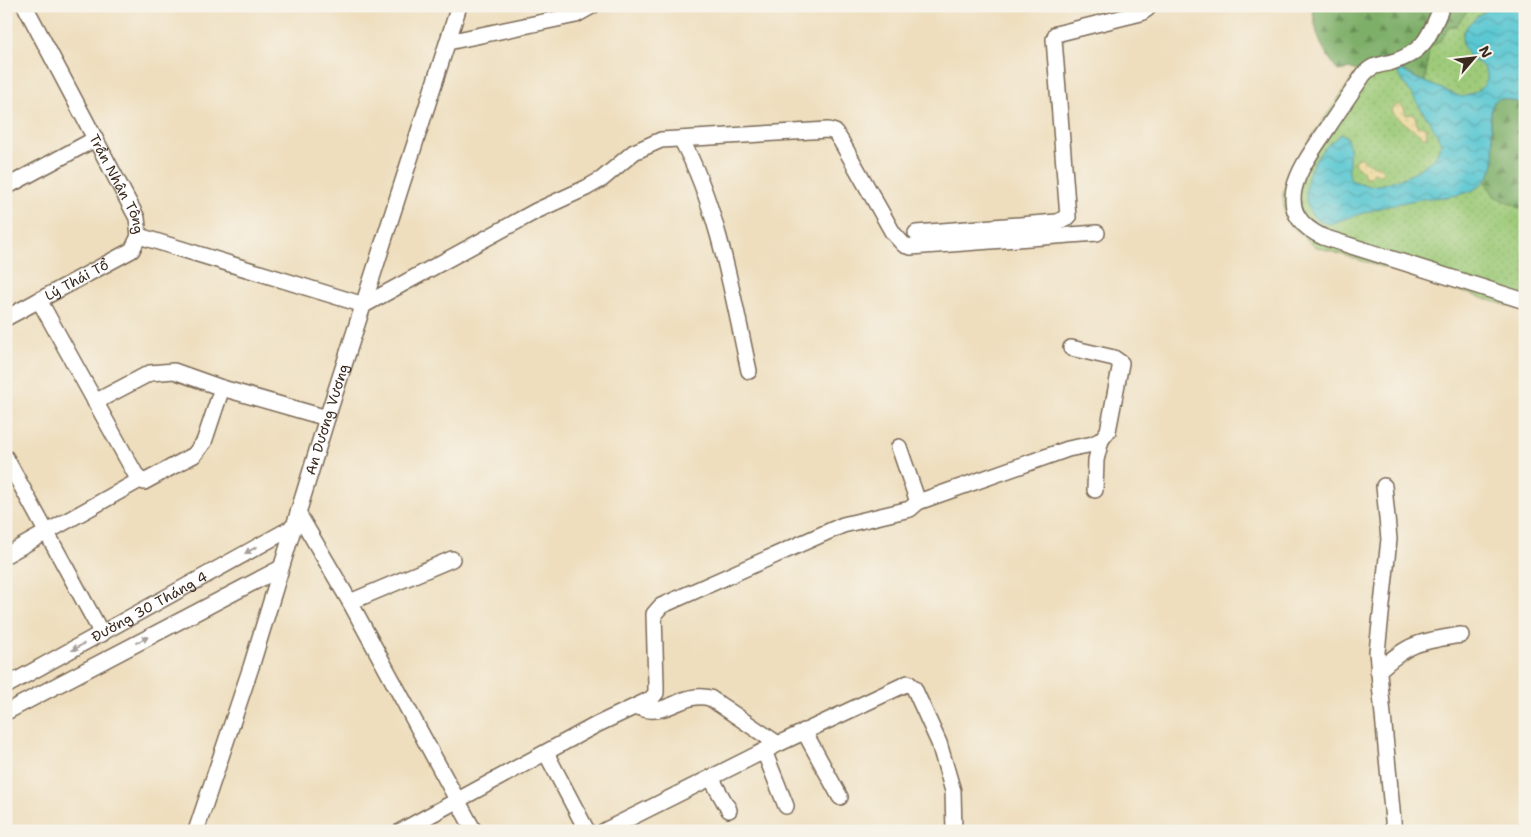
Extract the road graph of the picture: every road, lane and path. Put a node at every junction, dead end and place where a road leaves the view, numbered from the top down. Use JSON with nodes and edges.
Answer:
{"nodes":[{"id":1,"x":25,"y":6,"type":"edge"},
{"id":2,"x":460,"y":6,"type":"edge"},
{"id":3,"x":592,"y":6,"type":"edge"},
{"id":4,"x":1147,"y":6,"type":"edge"},
{"id":5,"x":1442,"y":6,"type":"edge"},
{"id":6,"x":448,"y":42,"type":"junction"},
{"id":7,"x":95,"y":139,"type":"junction"},
{"id":8,"x":681,"y":139,"type":"junction"},
{"id":9,"x":6,"y":187,"type":"edge"},
{"id":10,"x":916,"y":233,"type":"dead end"},
{"id":11,"x":1097,"y":233,"type":"dead end"},
{"id":12,"x":139,"y":236,"type":"junction"},
{"id":13,"x":39,"y":300,"type":"junction"},
{"id":14,"x":1525,"y":302,"type":"edge"},
{"id":15,"x":364,"y":306,"type":"junction"},
{"id":16,"x":6,"y":318,"type":"edge"},
{"id":17,"x":1071,"y":348,"type":"dead end"},
{"id":18,"x":749,"y":371,"type":"dead end"},
{"id":19,"x":222,"y":388,"type":"junction"},
{"id":20,"x":95,"y":402,"type":"junction"},
{"id":21,"x":327,"y":418,"type":"junction"},
{"id":22,"x":1101,"y":440,"type":"junction"},
{"id":23,"x":899,"y":447,"type":"dead end"},
{"id":24,"x":6,"y":458,"type":"edge"},
{"id":25,"x":140,"y":480,"type":"junction"},
{"id":26,"x":1384,"y":486,"type":"dead end"},
{"id":27,"x":1095,"y":490,"type":"dead end"},
{"id":28,"x":918,"y":502,"type":"junction"},
{"id":29,"x":296,"y":520,"type":"junction"},
{"id":30,"x":47,"y":532,"type":"junction"},
{"id":31,"x":6,"y":555,"type":"edge"},
{"id":32,"x":452,"y":559,"type":"dead end"},
{"id":33,"x":280,"y":569,"type":"junction"},
{"id":34,"x":350,"y":602,"type":"junction"},
{"id":35,"x":102,"y":634,"type":"junction"},
{"id":36,"x":1461,"y":635,"type":"dead end"},
{"id":37,"x":1378,"y":672,"type":"junction"},
{"id":38,"x":6,"y":686,"type":"edge"},
{"id":39,"x":636,"y":706,"type":"junction"},
{"id":40,"x":6,"y":712,"type":"edge"},
{"id":41,"x":804,"y":731,"type":"junction"},
{"id":42,"x":778,"y":744,"type":"junction"},
{"id":43,"x":764,"y":751,"type":"junction"},
{"id":44,"x":546,"y":753,"type":"junction"},
{"id":45,"x":711,"y":778,"type":"junction"},
{"id":46,"x":840,"y":797,"type":"dead end"},
{"id":47,"x":457,"y":799,"type":"junction"},
{"id":48,"x":786,"y":806,"type":"dead end"},
{"id":49,"x":729,"y":810,"type":"dead end"},
{"id":50,"x":196,"y":831,"type":"edge"},
{"id":51,"x":401,"y":831,"type":"edge"},
{"id":52,"x":474,"y":831,"type":"edge"},
{"id":53,"x":587,"y":831,"type":"edge"},
{"id":54,"x":604,"y":831,"type":"edge"},
{"id":55,"x":954,"y":831,"type":"edge"},
{"id":56,"x":1394,"y":831,"type":"edge"}],
"edges":[{"from":1,"to":7,"type":"street","name":"Trần Nhân Tông"},
{"from":2,"to":6,"type":"street","name":"An Dương Vương"},
{"from":3,"to":6,"type":"street"},
{"from":4,"to":10,"type":"street"},
{"from":5,"to":14,"type":"street"},
{"from":6,"to":15,"type":"street","name":"An Dương Vương"},
{"from":7,"to":9,"type":"street"},
{"from":7,"to":12,"type":"street","name":"Trần Nhân Tông"},
{"from":8,"to":11,"type":"street"},
{"from":8,"to":15,"type":"street"},
{"from":8,"to":18,"type":"street"},
{"from":12,"to":13,"type":"street","name":"Lý Thái Tổ"},
{"from":12,"to":15,"type":"street","name":"Trần Nhân Tông"},
{"from":13,"to":16,"type":"street","name":"Lý Thái Tổ"},
{"from":13,"to":20,"type":"street"},
{"from":15,"to":21,"type":"street","name":"An Dương Vương"},
{"from":17,"to":22,"type":"street"},
{"from":19,"to":20,"type":"street"},
{"from":19,"to":21,"type":"street"},
{"from":19,"to":25,"type":"street"},
{"from":20,"to":25,"type":"street"},
{"from":21,"to":29,"type":"street","name":"An Dương Vương"},
{"from":22,"to":27,"type":"street"},
{"from":22,"to":28,"type":"street"},
{"from":23,"to":28,"type":"street"},
{"from":24,"to":30,"type":"street"},
{"from":25,"to":30,"type":"street"},
{"from":26,"to":37,"type":"street"},
{"from":28,"to":39,"type":"street"},
{"from":29,"to":33,"type":"street","name":"An Dương Vương"},
{"from":29,"to":34,"type":"street"},
{"from":29,"to":35,"type":"street","name":"Đường 30 Tháng 4","one_way":true},
{"from":30,"to":31,"type":"street"},
{"from":30,"to":35,"type":"street"},
{"from":32,"to":34,"type":"street"},
{"from":40,"to":33,"type":"street","name":"Đường 30 Tháng 4","one_way":true},
{"from":33,"to":50,"type":"street","name":"An Dương Vương"},
{"from":34,"to":47,"type":"street"},
{"from":35,"to":38,"type":"street","name":"Đường 30 Tháng 4","one_way":true},
{"from":36,"to":37,"type":"street"},
{"from":37,"to":56,"type":"street"},
{"from":39,"to":42,"type":"street"},
{"from":39,"to":44,"type":"street"},
{"from":41,"to":42,"type":"street"},
{"from":41,"to":46,"type":"street"},
{"from":41,"to":55,"type":"street"},
{"from":42,"to":43,"type":"street"},
{"from":43,"to":45,"type":"street"},
{"from":43,"to":48,"type":"street"},
{"from":44,"to":47,"type":"street"},
{"from":44,"to":53,"type":"street"},
{"from":45,"to":49,"type":"street"},
{"from":45,"to":54,"type":"street"},
{"from":47,"to":51,"type":"street"},
{"from":47,"to":52,"type":"street"}]}
